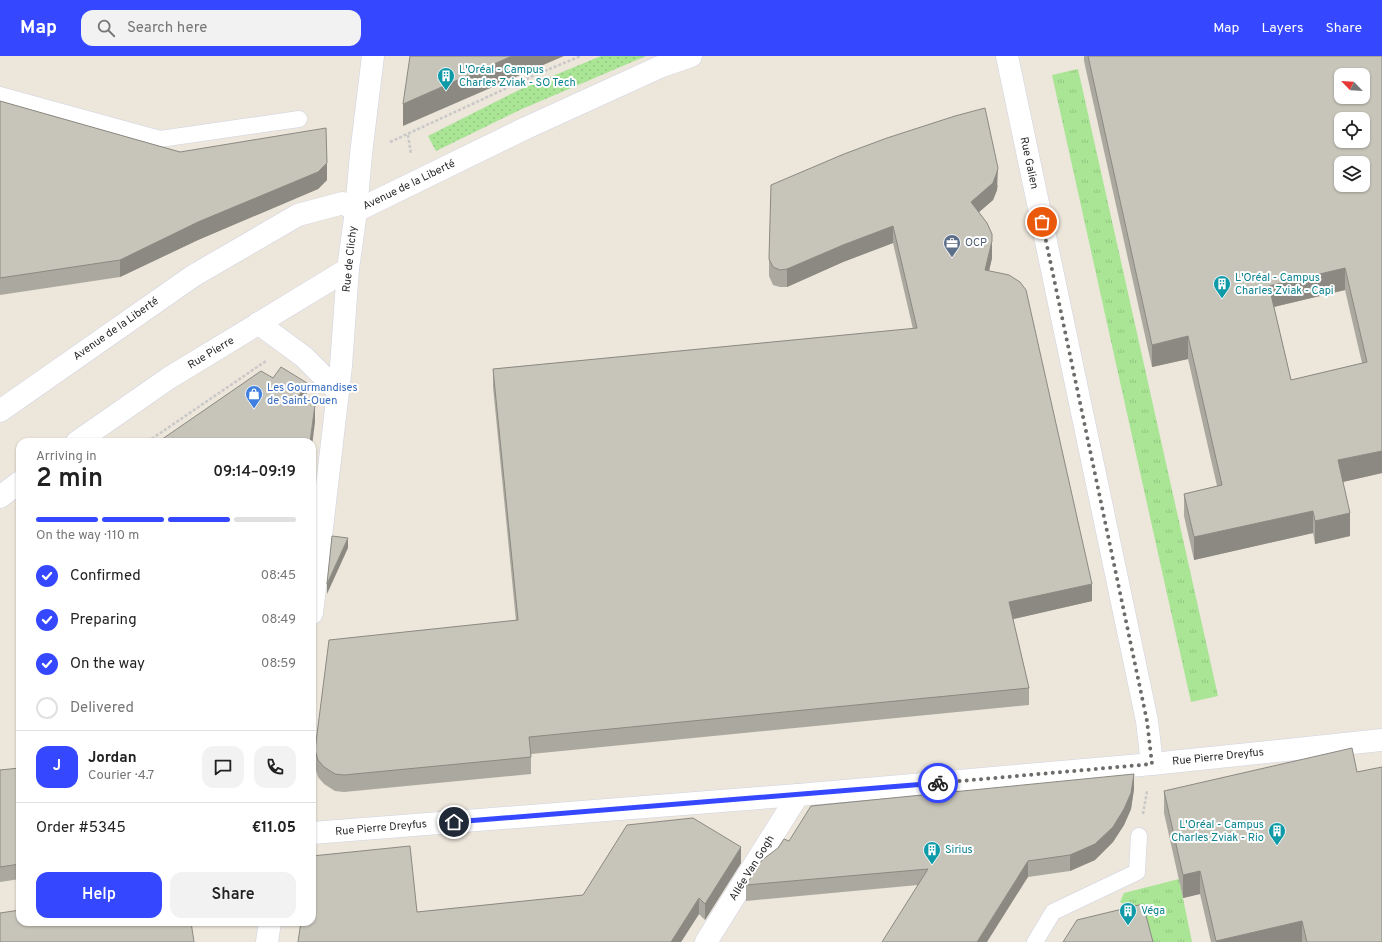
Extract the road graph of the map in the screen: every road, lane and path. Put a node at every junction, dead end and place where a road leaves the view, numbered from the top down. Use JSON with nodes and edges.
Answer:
{"nodes":[{"id":1,"x":373,"y":56,"type":"edge"},
{"id":2,"x":582,"y":56,"type":"edge"},
{"id":3,"x":691,"y":56,"type":"edge"},
{"id":4,"x":1007,"y":56,"type":"edge"},
{"id":5,"x":0,"y":95,"type":"edge"},
{"id":6,"x":299,"y":119,"type":"dead end"},
{"id":7,"x":361,"y":154,"type":"junction"},
{"id":8,"x":356,"y":211,"type":"junction"},
{"id":9,"x":348,"y":269,"type":"junction"},
{"id":10,"x":258,"y":323,"type":"junction"},
{"id":11,"x":289,"y":346,"type":"junction"},
{"id":12,"x":338,"y":391,"type":"junction"},
{"id":13,"x":0,"y":411,"type":"edge"},
{"id":14,"x":83,"y":438,"type":"edge"},
{"id":15,"x":153,"y":438,"type":"edge"},
{"id":16,"x":16,"y":485,"type":"edge"},
{"id":17,"x":0,"y":497,"type":"edge"},
{"id":18,"x":316,"y":584,"type":"edge"},
{"id":19,"x":1382,"y":740,"type":"edge"},
{"id":20,"x":1152,"y":764,"type":"junction"},
{"id":21,"x":798,"y":795,"type":"junction"},
{"id":22,"x":316,"y":833,"type":"edge"},
{"id":23,"x":1139,"y":836,"type":"joint"},
{"id":24,"x":270,"y":926,"type":"edge"},
{"id":25,"x":268,"y":942,"type":"edge"},
{"id":26,"x":706,"y":942,"type":"edge"},
{"id":27,"x":1034,"y":942,"type":"edge"}],
"edges":[{"from":1,"to":7,"type":"street","name":"Rue de Clichy"},
{"from":2,"to":7,"type":"path"},
{"from":3,"to":8,"type":"street","name":"Avenue de la Liberté"},
{"from":4,"to":20,"type":"street","name":"Rue Galien"},
{"from":5,"to":6,"type":"lane"},
{"from":7,"to":8,"type":"street","name":"Rue de Clichy"},
{"from":8,"to":9,"type":"street","name":"Rue de Clichy"},
{"from":8,"to":13,"type":"street","name":"Avenue de la Liberté"},
{"from":9,"to":10,"type":"street","name":"Rue Pierre"},
{"from":9,"to":12,"type":"street","name":"Rue de Clichy"},
{"from":10,"to":11,"type":"street"},
{"from":10,"to":14,"type":"street","name":"Rue Pierre"},
{"from":11,"to":12,"type":"street"},
{"from":11,"to":15,"type":"path"},
{"from":12,"to":18,"type":"street","name":"Rue de Clichy"},
{"from":16,"to":17,"type":"street"},
{"from":19,"to":20,"type":"street","name":"Rue Pierre Dreyfus"},
{"from":20,"to":21,"type":"street","name":"Rue Pierre Dreyfus"},
{"from":20,"to":23,"type":"path"},
{"from":21,"to":22,"type":"street","name":"Rue Pierre Dreyfus"},
{"from":21,"to":26,"type":"street","name":"Allée Van Gogh"},
{"from":23,"to":27,"type":"lane"},
{"from":24,"to":25,"type":"street"}]}
